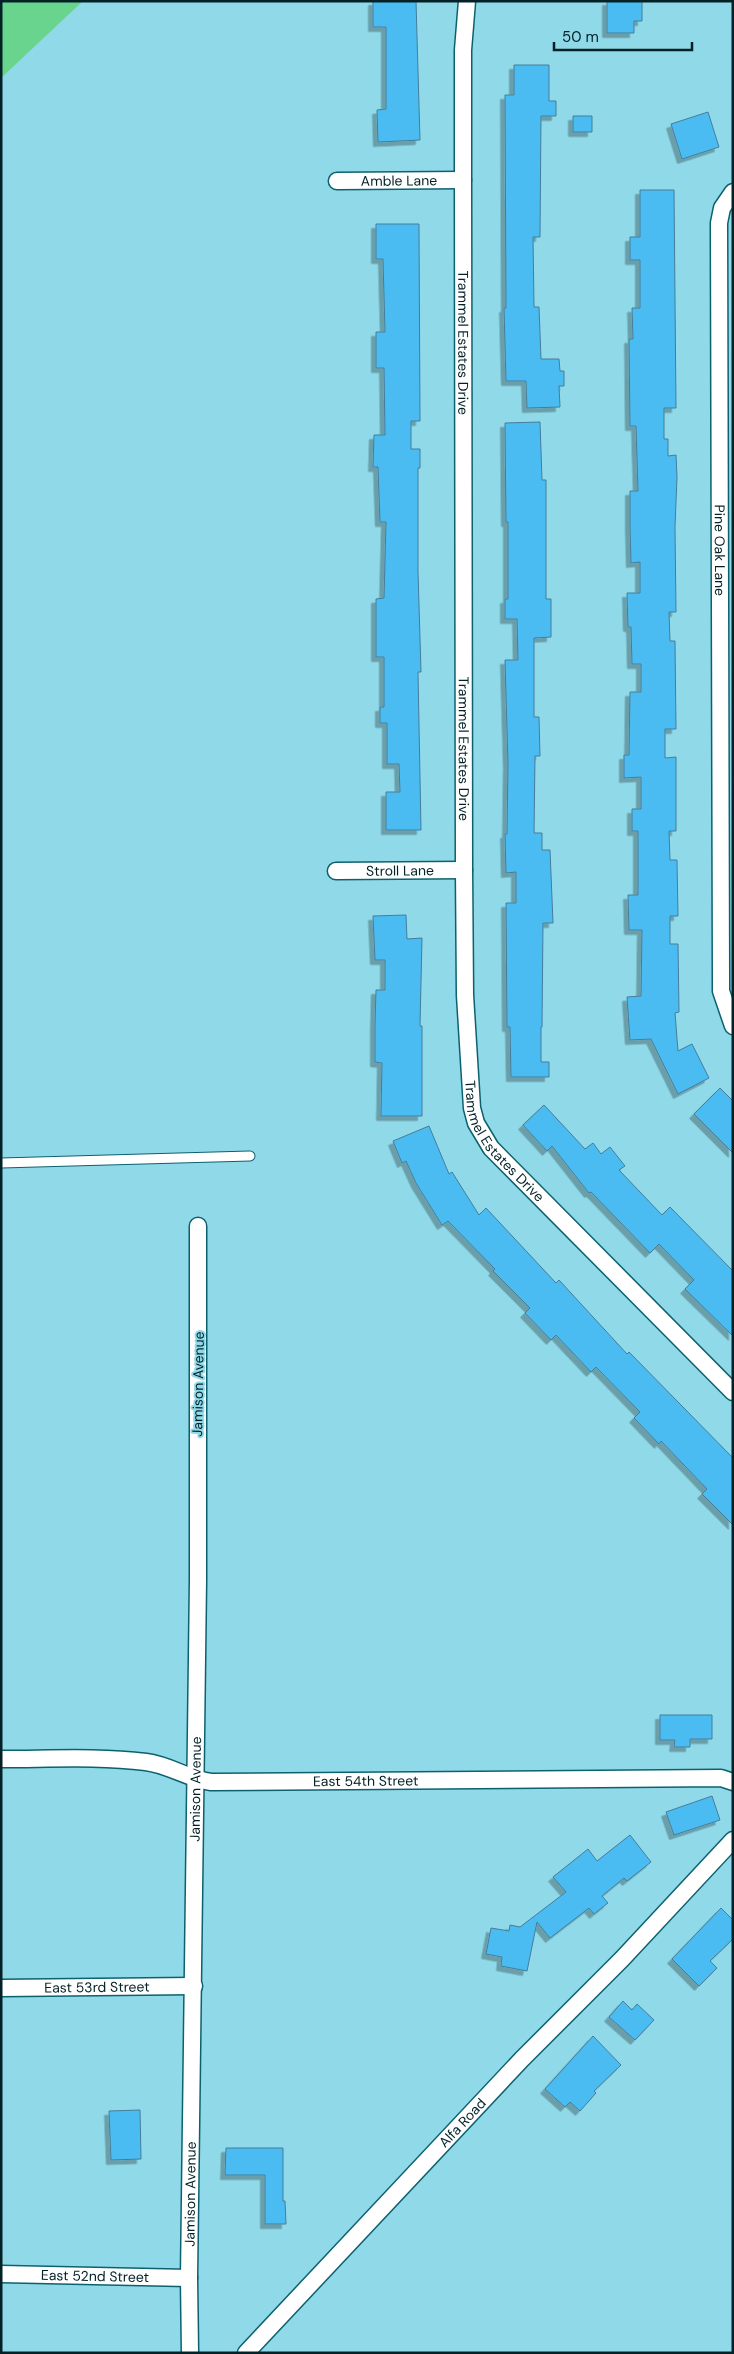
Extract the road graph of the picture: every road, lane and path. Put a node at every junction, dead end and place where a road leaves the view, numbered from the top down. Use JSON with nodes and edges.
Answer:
{"nodes":[{"id":1,"x":467,"y":1,"type":"edge"},
{"id":2,"x":462,"y":180,"type":"junction"},
{"id":3,"x":337,"y":181,"type":"dead end"},
{"id":4,"x":733,"y":192,"type":"edge"},
{"id":5,"x":464,"y":870,"type":"junction"},
{"id":6,"x":336,"y":871,"type":"dead end"},
{"id":7,"x":733,"y":1026,"type":"edge"},
{"id":8,"x":250,"y":1156,"type":"dead end"},
{"id":9,"x":1,"y":1163,"type":"edge"},
{"id":10,"x":198,"y":1226,"type":"dead end"},
{"id":11,"x":733,"y":1392,"type":"edge"},
{"id":12,"x":1,"y":1759,"type":"edge"},
{"id":13,"x":196,"y":1780,"type":"junction"},
{"id":14,"x":733,"y":1782,"type":"edge"},
{"id":15,"x":733,"y":1840,"type":"edge"},
{"id":16,"x":194,"y":1986,"type":"junction"},
{"id":17,"x":1,"y":1988,"type":"edge"},
{"id":18,"x":1,"y":2274,"type":"edge"},
{"id":19,"x":189,"y":2278,"type":"junction"},
{"id":20,"x":190,"y":2353,"type":"edge"},
{"id":21,"x":246,"y":2353,"type":"edge"}],
"edges":[{"from":1,"to":2,"type":"street","name":"Trammel Estates Drive"},
{"from":2,"to":3,"type":"street","name":"Amble Lane"},
{"from":2,"to":5,"type":"street","name":"Trammel Estates Drive"},
{"from":4,"to":7,"type":"street","name":"Pine Oak Lane"},
{"from":5,"to":6,"type":"street","name":"Stroll Lane"},
{"from":5,"to":11,"type":"street","name":"Trammel Estates Drive"},
{"from":8,"to":9,"type":"lane"},
{"from":10,"to":13,"type":"street","name":"Jamison Avenue"},
{"from":12,"to":13,"type":"street","name":"East 54th Street"},
{"from":13,"to":14,"type":"street","name":"East 54th Street"},
{"from":13,"to":16,"type":"street","name":"Jamison Avenue"},
{"from":15,"to":21,"type":"street","name":"Alfa Road"},
{"from":16,"to":17,"type":"street","name":"East 53rd Street"},
{"from":16,"to":19,"type":"street","name":"Jamison Avenue"},
{"from":18,"to":19,"type":"street","name":"East 52nd Street"},
{"from":19,"to":20,"type":"street","name":"Jamison Avenue"}]}
